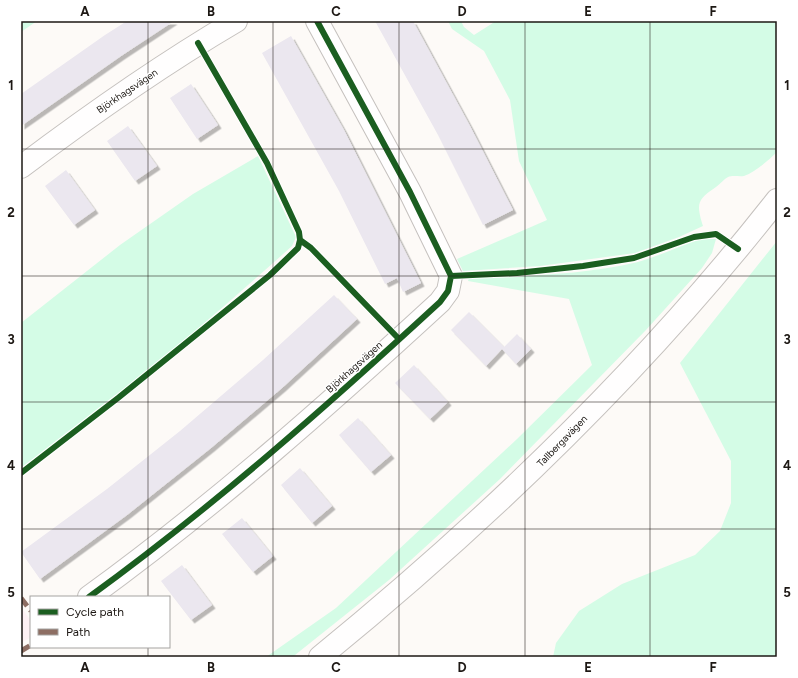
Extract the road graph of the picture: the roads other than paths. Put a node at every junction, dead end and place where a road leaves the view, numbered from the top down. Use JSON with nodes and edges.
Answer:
{"nodes":[{"id":1,"x":236,"y":21,"type":"edge"},
{"id":2,"x":317,"y":21,"type":"edge"},
{"id":3,"x":21,"y":167,"type":"edge"},
{"id":4,"x":777,"y":200,"type":"edge"},
{"id":5,"x":90,"y":596,"type":"edge"},
{"id":6,"x":320,"y":657,"type":"edge"}],
"edges":[{"from":1,"to":3,"type":"street","name":"Björkhagsvägen"},
{"from":2,"to":5,"type":"street","name":"Björkhagsvägen"},
{"from":4,"to":6,"type":"street","name":"Tallbergavägen"}]}
